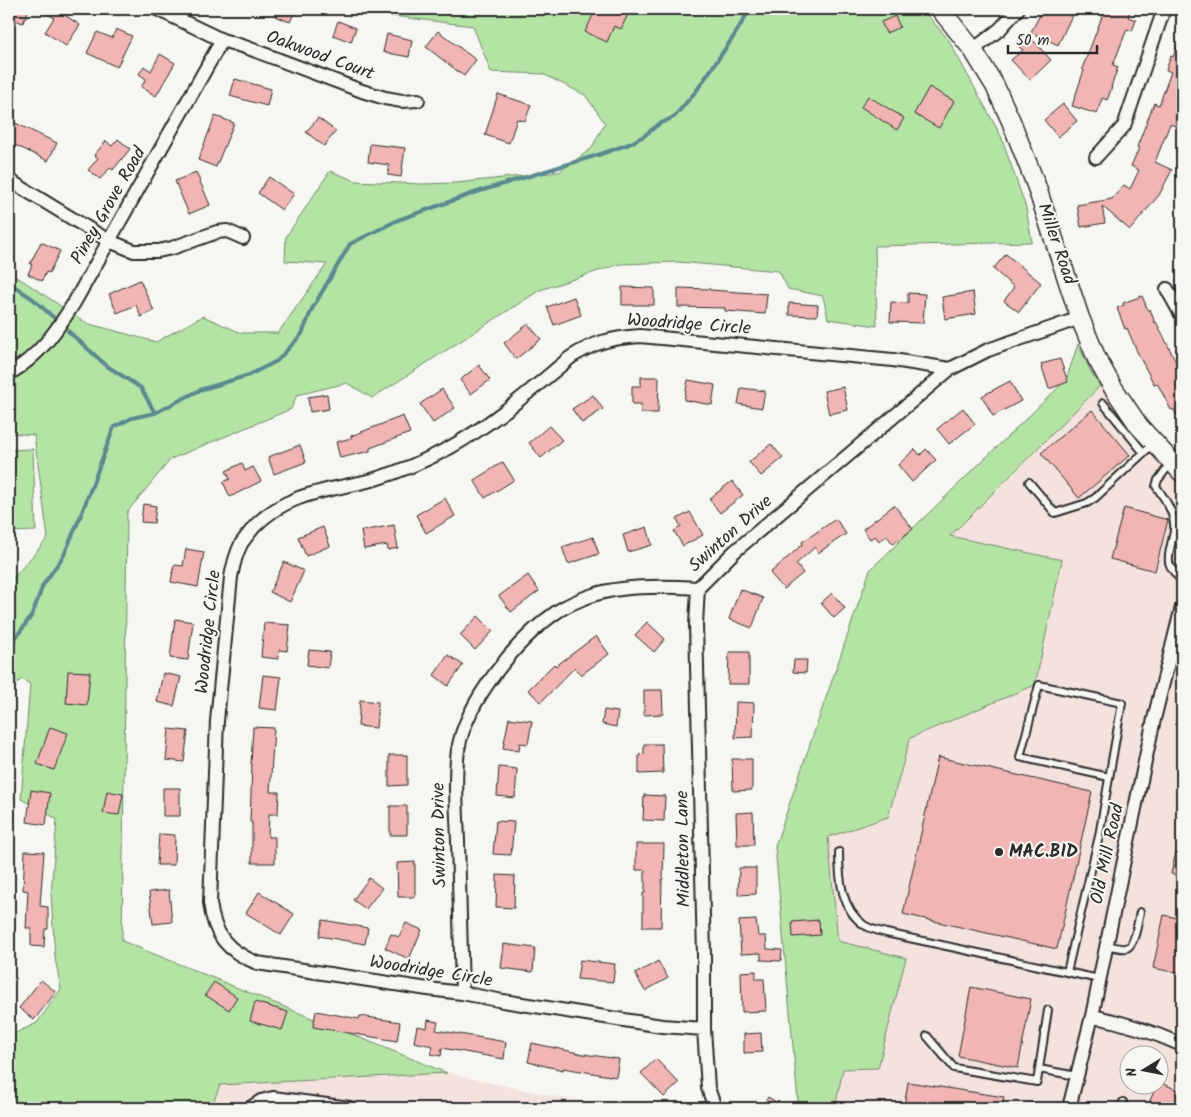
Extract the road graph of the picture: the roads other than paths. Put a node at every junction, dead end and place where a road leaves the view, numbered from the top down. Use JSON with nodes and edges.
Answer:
{"nodes":[{"id":1,"x":157,"y":9,"type":"edge"},
{"id":2,"x":940,"y":9,"type":"edge"},
{"id":3,"x":1018,"y":9,"type":"edge"},
{"id":4,"x":1164,"y":9,"type":"edge"},
{"id":5,"x":222,"y":40,"type":"junction"},
{"id":6,"x":973,"y":50,"type":"junction"},
{"id":7,"x":418,"y":100,"type":"dead end"},
{"id":8,"x":1096,"y":157,"type":"dead end"},
{"id":9,"x":9,"y":180,"type":"edge"},
{"id":10,"x":243,"y":238,"type":"dead end"},
{"id":11,"x":108,"y":241,"type":"junction"},
{"id":12,"x":1167,"y":290,"type":"dead end"},
{"id":13,"x":1182,"y":316,"type":"edge"},
{"id":14,"x":1080,"y":318,"type":"junction"},
{"id":15,"x":950,"y":369,"type":"junction"},
{"id":16,"x":9,"y":374,"type":"edge"},
{"id":17,"x":1103,"y":403,"type":"dead end"},
{"id":18,"x":1149,"y":448,"type":"junction"},
{"id":19,"x":1177,"y":467,"type":"edge"},
{"id":20,"x":1029,"y":482,"type":"dead end"},
{"id":21,"x":1182,"y":581,"type":"edge"},
{"id":22,"x":698,"y":588,"type":"junction"},
{"id":23,"x":1182,"y":607,"type":"edge"},
{"id":24,"x":1109,"y":777,"type":"junction"},
{"id":25,"x":839,"y":852,"type":"dead end"},
{"id":26,"x":1140,"y":912,"type":"dead end"},
{"id":27,"x":1106,"y":945,"type":"junction"},
{"id":28,"x":1067,"y":972,"type":"junction"},
{"id":29,"x":1099,"y":979,"type":"junction"},
{"id":30,"x":462,"y":993,"type":"junction"},
{"id":31,"x":1048,"y":1010,"type":"dead end"},
{"id":32,"x":1092,"y":1016,"type":"junction"},
{"id":33,"x":704,"y":1029,"type":"junction"},
{"id":34,"x":927,"y":1036,"type":"dead end"},
{"id":35,"x":1182,"y":1046,"type":"edge"},
{"id":36,"x":1039,"y":1069,"type":"junction"},
{"id":37,"x":1077,"y":1076,"type":"junction"},
{"id":38,"x":250,"y":1108,"type":"edge"},
{"id":39,"x":350,"y":1108,"type":"edge"},
{"id":40,"x":715,"y":1108,"type":"edge"},
{"id":41,"x":1027,"y":1108,"type":"edge"},
{"id":42,"x":1036,"y":1108,"type":"edge"},
{"id":43,"x":1069,"y":1108,"type":"edge"}],
"edges":[{"from":1,"to":5,"type":"street","name":"Oakwood Court"},
{"from":2,"to":6,"type":"street","name":"Miller Road"},
{"from":3,"to":6,"type":"street"},
{"from":4,"to":8,"type":"street"},
{"from":5,"to":7,"type":"street","name":"Oakwood Court"},
{"from":5,"to":11,"type":"street","name":"Piney Grove Road"},
{"from":6,"to":14,"type":"street","name":"Miller Road"},
{"from":9,"to":11,"type":"street"},
{"from":10,"to":11,"type":"street"},
{"from":11,"to":16,"type":"street","name":"Piney Grove Road"},
{"from":12,"to":13,"type":"street"},
{"from":14,"to":15,"type":"street","name":"Swinton Drive"},
{"from":14,"to":18,"type":"street","name":"Miller Road"},
{"from":15,"to":22,"type":"street","name":"Swinton Drive"},
{"from":15,"to":30,"type":"street","name":"Woodridge Circle"},
{"from":17,"to":18,"type":"lane"},
{"from":18,"to":19,"type":"street","name":"Miller Road"},
{"from":18,"to":20,"type":"lane"},
{"from":19,"to":21,"type":"lane"},
{"from":22,"to":30,"type":"street","name":"Swinton Drive"},
{"from":22,"to":33,"type":"street","name":"Middleton Lane"},
{"from":23,"to":27,"type":"street","name":"Old Mill Road"},
{"from":24,"to":24,"type":"lane"},
{"from":24,"to":28,"type":"lane"},
{"from":25,"to":28,"type":"lane"},
{"from":26,"to":27,"type":"lane"},
{"from":27,"to":29,"type":"street","name":"Old Mill Road"},
{"from":28,"to":29,"type":"lane"},
{"from":29,"to":32,"type":"street","name":"Old Mill Road"},
{"from":30,"to":33,"type":"street","name":"Woodridge Circle"},
{"from":31,"to":36,"type":"lane"},
{"from":32,"to":35,"type":"street"},
{"from":32,"to":37,"type":"street","name":"Old Mill Road"},
{"from":33,"to":40,"type":"street","name":"Middleton Lane"},
{"from":34,"to":36,"type":"lane"},
{"from":36,"to":37,"type":"lane"},
{"from":37,"to":43,"type":"street","name":"Old Mill Road"},
{"from":38,"to":39,"type":"street"},
{"from":41,"to":42,"type":"lane"}]}
